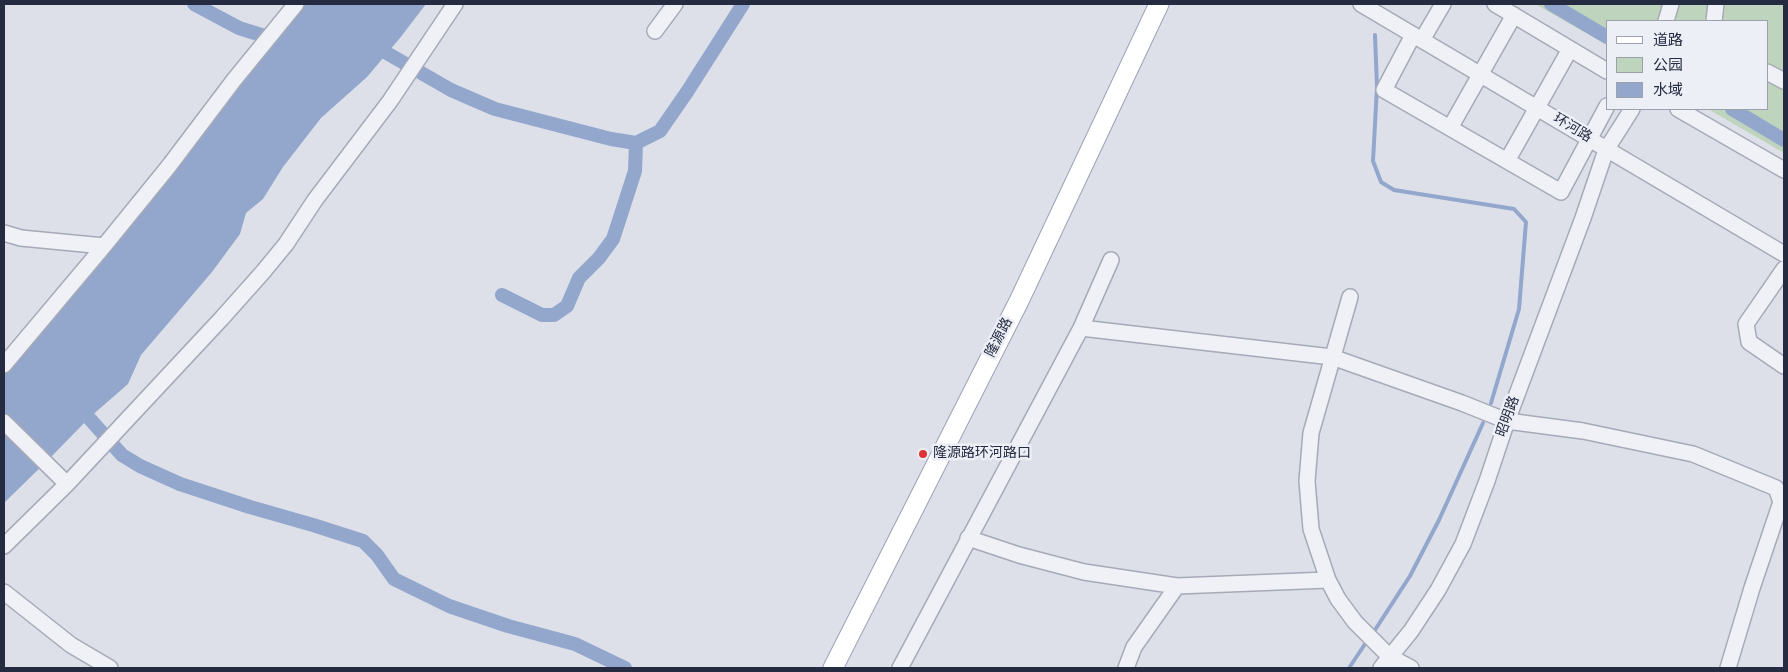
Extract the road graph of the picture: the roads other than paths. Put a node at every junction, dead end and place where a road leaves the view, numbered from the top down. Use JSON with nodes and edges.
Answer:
{"nodes":[{"id":1,"x":296,"y":4,"type":"edge"},
{"id":2,"x":454,"y":4,"type":"edge"},
{"id":3,"x":675,"y":4,"type":"edge"},
{"id":4,"x":1159,"y":4,"type":"edge"},
{"id":5,"x":1360,"y":4,"type":"edge"},
{"id":6,"x":1443,"y":4,"type":"edge"},
{"id":7,"x":1495,"y":4,"type":"edge"},
{"id":8,"x":1671,"y":4,"type":"edge"},
{"id":9,"x":1716,"y":4,"type":"edge"},
{"id":10,"x":1386,"y":10,"type":"edge"},
{"id":11,"x":1514,"y":15,"type":"junction"},
{"id":12,"x":1666,"y":20,"type":"edge"},
{"id":13,"x":1714,"y":20,"type":"edge"},
{"id":14,"x":655,"y":31,"type":"dead end"},
{"id":15,"x":1418,"y":38,"type":"junction"},
{"id":16,"x":1570,"y":49,"type":"junction"},
{"id":17,"x":1606,"y":70,"type":"edge"},
{"id":18,"x":1768,"y":73,"type":"edge"},
{"id":19,"x":1480,"y":75,"type":"junction"},
{"id":20,"x":1784,"y":81,"type":"edge"},
{"id":21,"x":1536,"y":108,"type":"junction"},
{"id":22,"x":1606,"y":108,"type":"edge"},
{"id":23,"x":1631,"y":110,"type":"edge"},
{"id":24,"x":1680,"y":110,"type":"edge"},
{"id":25,"x":1450,"y":128,"type":"junction"},
{"id":26,"x":1589,"y":140,"type":"junction"},
{"id":27,"x":1606,"y":150,"type":"junction"},
{"id":28,"x":1507,"y":161,"type":"junction"},
{"id":29,"x":1784,"y":170,"type":"edge"},
{"id":30,"x":4,"y":233,"type":"edge"},
{"id":31,"x":104,"y":246,"type":"junction"},
{"id":32,"x":1784,"y":254,"type":"edge"},
{"id":33,"x":1111,"y":260,"type":"dead end"},
{"id":34,"x":1784,"y":269,"type":"edge"},
{"id":35,"x":1350,"y":297,"type":"dead end"},
{"id":36,"x":1081,"y":328,"type":"junction"},
{"id":37,"x":1332,"y":357,"type":"junction"},
{"id":38,"x":4,"y":365,"type":"edge"},
{"id":39,"x":1784,"y":366,"type":"edge"},
{"id":40,"x":1507,"y":421,"type":"junction"},
{"id":41,"x":4,"y":422,"type":"edge"},
{"id":42,"x":68,"y":484,"type":"junction"},
{"id":43,"x":968,"y":538,"type":"junction"},
{"id":44,"x":4,"y":546,"type":"edge"},
{"id":45,"x":1328,"y":580,"type":"junction"},
{"id":46,"x":1177,"y":586,"type":"junction"},
{"id":47,"x":4,"y":592,"type":"edge"},
{"id":48,"x":1386,"y":663,"type":"edge"},
{"id":49,"x":110,"y":668,"type":"edge"},
{"id":50,"x":834,"y":668,"type":"edge"},
{"id":51,"x":900,"y":668,"type":"edge"},
{"id":52,"x":1126,"y":668,"type":"edge"},
{"id":53,"x":1411,"y":668,"type":"edge"},
{"id":54,"x":1728,"y":668,"type":"edge"}],
"edges":[{"from":1,"to":31,"type":"street"},
{"from":2,"to":42,"type":"street"},
{"from":3,"to":14,"type":"street"},
{"from":4,"to":50,"type":"main road","name":"隆源路"},
{"from":5,"to":10,"type":"street","name":"环河路"},
{"from":6,"to":15,"type":"street"},
{"from":7,"to":11,"type":"street"},
{"from":8,"to":12,"type":"street"},
{"from":9,"to":13,"type":"street"},
{"from":10,"to":15,"type":"street","name":"环河路"},
{"from":11,"to":16,"type":"street"},
{"from":11,"to":19,"type":"street"},
{"from":15,"to":19,"type":"street","name":"环河路"},
{"from":15,"to":25,"type":"street"},
{"from":16,"to":17,"type":"street"},
{"from":16,"to":21,"type":"street"},
{"from":18,"to":20,"type":"street"},
{"from":19,"to":21,"type":"street","name":"环河路"},
{"from":19,"to":25,"type":"street"},
{"from":21,"to":26,"type":"street","name":"环河路"},
{"from":21,"to":28,"type":"street"},
{"from":22,"to":26,"type":"street"},
{"from":23,"to":27,"type":"street","name":"昭明路"},
{"from":24,"to":29,"type":"street"},
{"from":25,"to":28,"type":"street"},
{"from":26,"to":27,"type":"street","name":"环河路"},
{"from":26,"to":28,"type":"street"},
{"from":27,"to":32,"type":"street","name":"环河路"},
{"from":27,"to":40,"type":"street","name":"昭明路"},
{"from":30,"to":31,"type":"street"},
{"from":31,"to":38,"type":"street"},
{"from":33,"to":36,"type":"street"},
{"from":34,"to":39,"type":"street"},
{"from":35,"to":37,"type":"street"},
{"from":36,"to":37,"type":"street"},
{"from":36,"to":43,"type":"street"},
{"from":37,"to":40,"type":"street"},
{"from":37,"to":45,"type":"street"},
{"from":40,"to":48,"type":"street","name":"昭明路"},
{"from":40,"to":54,"type":"street"},
{"from":41,"to":42,"type":"street"},
{"from":42,"to":44,"type":"street"},
{"from":43,"to":46,"type":"street"},
{"from":43,"to":51,"type":"street"},
{"from":45,"to":46,"type":"street"},
{"from":45,"to":48,"type":"street"},
{"from":46,"to":52,"type":"street"},
{"from":47,"to":49,"type":"street"},
{"from":48,"to":53,"type":"street"}]}
